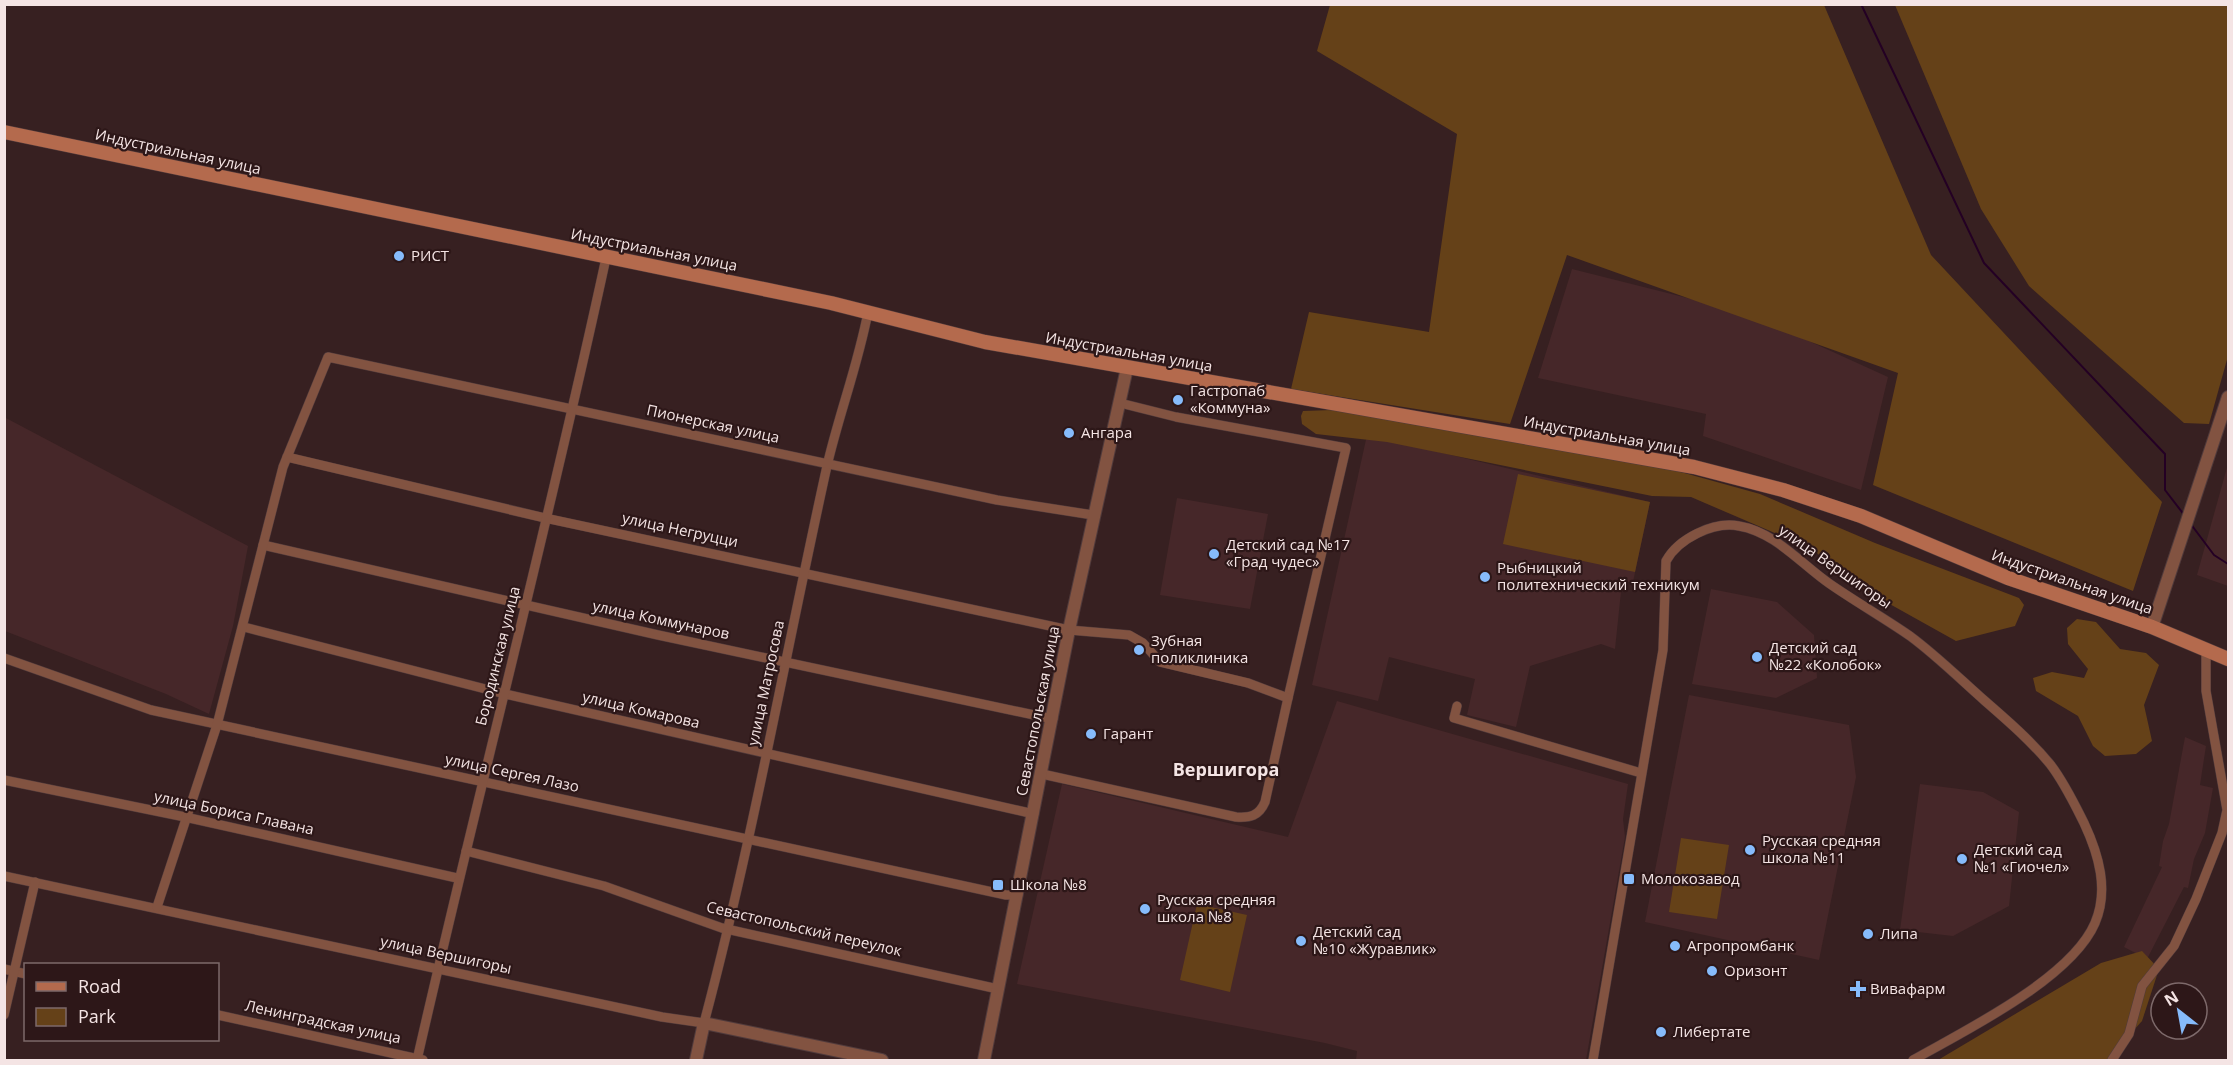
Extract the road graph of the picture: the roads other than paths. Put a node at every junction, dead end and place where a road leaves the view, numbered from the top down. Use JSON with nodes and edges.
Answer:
{"nodes":[{"id":1,"x":4,"y":132,"type":"edge"},
{"id":2,"x":606,"y":258,"type":"junction"},
{"id":3,"x":868,"y":312,"type":"junction"},
{"id":4,"x":1127,"y":368,"type":"junction"},
{"id":5,"x":2229,"y":396,"type":"edge"},
{"id":6,"x":1120,"y":403,"type":"junction"},
{"id":7,"x":573,"y":409,"type":"junction"},
{"id":8,"x":287,"y":457,"type":"junction"},
{"id":9,"x":828,"y":465,"type":"junction"},
{"id":10,"x":1093,"y":515,"type":"junction"},
{"id":11,"x":545,"y":518,"type":"junction"},
{"id":12,"x":263,"y":546,"type":"junction"},
{"id":13,"x":805,"y":572,"type":"junction"},
{"id":14,"x":527,"y":606,"type":"junction"},
{"id":15,"x":244,"y":627,"type":"junction"},
{"id":16,"x":2152,"y":627,"type":"junction"},
{"id":17,"x":1069,"y":630,"type":"junction"},
{"id":18,"x":2206,"y":651,"type":"junction"},
{"id":19,"x":4,"y":658,"type":"edge"},
{"id":20,"x":2229,"y":659,"type":"edge"},
{"id":21,"x":787,"y":663,"type":"junction"},
{"id":22,"x":505,"y":694,"type":"junction"},
{"id":23,"x":1288,"y":698,"type":"junction"},
{"id":24,"x":1457,"y":706,"type":"dead end"},
{"id":25,"x":1053,"y":719,"type":"junction"},
{"id":26,"x":217,"y":725,"type":"junction"},
{"id":27,"x":765,"y":755,"type":"junction"},
{"id":28,"x":1641,"y":773,"type":"junction"},
{"id":29,"x":1042,"y":774,"type":"junction"},
{"id":30,"x":4,"y":780,"type":"edge"},
{"id":31,"x":482,"y":782,"type":"junction"},
{"id":32,"x":1034,"y":814,"type":"junction"},
{"id":33,"x":185,"y":817,"type":"junction"},
{"id":34,"x":749,"y":841,"type":"junction"},
{"id":35,"x":466,"y":851,"type":"junction"},
{"id":36,"x":4,"y":876,"type":"edge"},
{"id":37,"x":457,"y":878,"type":"junction"},
{"id":38,"x":35,"y":882,"type":"junction"},
{"id":39,"x":1018,"y":895,"type":"junction"},
{"id":40,"x":157,"y":907,"type":"junction"},
{"id":41,"x":729,"y":930,"type":"junction"},
{"id":42,"x":437,"y":969,"type":"junction"},
{"id":43,"x":9,"y":970,"type":"edge"},
{"id":44,"x":24,"y":974,"type":"edge"},
{"id":45,"x":998,"y":989,"type":"junction"},
{"id":46,"x":4,"y":1015,"type":"edge"},
{"id":47,"x":219,"y":1015,"type":"edge"},
{"id":48,"x":704,"y":1023,"type":"junction"},
{"id":49,"x":987,"y":1058,"type":"edge"},
{"id":50,"x":419,"y":1060,"type":"edge"},
{"id":51,"x":696,"y":1060,"type":"edge"},
{"id":52,"x":882,"y":1060,"type":"edge"},
{"id":53,"x":1593,"y":1060,"type":"edge"},
{"id":54,"x":1912,"y":1060,"type":"edge"},
{"id":55,"x":2112,"y":1060,"type":"edge"}],
"edges":[{"from":1,"to":2,"type":"main road","name":"Индустриальная улица"},
{"from":2,"to":3,"type":"main road","name":"Индустриальная улица"},
{"from":2,"to":7,"type":"street","name":"Бородинская улица"},
{"from":3,"to":4,"type":"main road","name":"Индустриальная улица"},
{"from":3,"to":9,"type":"street","name":"улица Матросова"},
{"from":4,"to":6,"type":"street","name":"Севастопольская улица"},
{"from":4,"to":16,"type":"main road","name":"Индустриальная улица"},
{"from":5,"to":16,"type":"street"},
{"from":6,"to":10,"type":"street","name":"Севастопольская улица"},
{"from":6,"to":23,"type":"street"},
{"from":7,"to":8,"type":"street","name":"Пионерская улица"},
{"from":7,"to":9,"type":"street","name":"Пионерская улица"},
{"from":7,"to":11,"type":"street","name":"Бородинская улица"},
{"from":8,"to":11,"type":"street","name":"улица Негруцци"},
{"from":8,"to":12,"type":"street"},
{"from":9,"to":10,"type":"street","name":"Пионерская улица"},
{"from":9,"to":13,"type":"street","name":"улица Матросова"},
{"from":10,"to":17,"type":"street","name":"Севастопольская улица"},
{"from":11,"to":13,"type":"street","name":"улица Негруцци"},
{"from":11,"to":14,"type":"street","name":"Бородинская улица"},
{"from":12,"to":14,"type":"street","name":"улица Коммунаров"},
{"from":12,"to":15,"type":"street"},
{"from":13,"to":17,"type":"street","name":"улица Негруцци"},
{"from":13,"to":21,"type":"street","name":"улица Матросова"},
{"from":14,"to":21,"type":"street","name":"улица Коммунаров"},
{"from":14,"to":22,"type":"street","name":"Бородинская улица"},
{"from":15,"to":22,"type":"street","name":"улица Комарова"},
{"from":15,"to":26,"type":"street"},
{"from":16,"to":18,"type":"main road","name":"Индустриальная улица"},
{"from":17,"to":23,"type":"street","name":"улица Негруцци"},
{"from":17,"to":25,"type":"street","name":"Севастопольская улица"},
{"from":18,"to":20,"type":"main road","name":"Индустриальная улица"},
{"from":18,"to":55,"type":"street"},
{"from":19,"to":26,"type":"street","name":"улица Сергея Лазо"},
{"from":21,"to":25,"type":"street","name":"улица Коммунаров"},
{"from":21,"to":27,"type":"street","name":"улица Матросова"},
{"from":22,"to":27,"type":"street","name":"улица Комарова"},
{"from":22,"to":31,"type":"street","name":"Бородинская улица"},
{"from":23,"to":29,"type":"street"},
{"from":24,"to":28,"type":"street"},
{"from":25,"to":29,"type":"street","name":"Севастопольская улица"},
{"from":26,"to":31,"type":"street","name":"улица Сергея Лазо"},
{"from":26,"to":33,"type":"street"},
{"from":27,"to":32,"type":"street","name":"улица Комарова"},
{"from":27,"to":34,"type":"street","name":"улица Матросова"},
{"from":28,"to":53,"type":"street","name":"улица Вершигоры"},
{"from":28,"to":54,"type":"street","name":"улица Вершигоры"},
{"from":29,"to":32,"type":"street","name":"Севастопольская улица"},
{"from":30,"to":33,"type":"street","name":"улица Бориса Главана"},
{"from":31,"to":34,"type":"street","name":"улица Сергея Лазо"},
{"from":31,"to":35,"type":"street","name":"Бородинская улица"},
{"from":32,"to":39,"type":"street","name":"Севастопольская улица"},
{"from":33,"to":37,"type":"street","name":"улица Бориса Главана"},
{"from":33,"to":40,"type":"street"},
{"from":34,"to":39,"type":"street","name":"улица Сергея Лазо"},
{"from":34,"to":41,"type":"street","name":"улица Матросова"},
{"from":35,"to":37,"type":"street","name":"Бородинская улица"},
{"from":35,"to":41,"type":"street","name":"Севастопольский переулок"},
{"from":36,"to":38,"type":"street","name":"улица Вершигоры"},
{"from":37,"to":42,"type":"street","name":"Бородинская улица"},
{"from":38,"to":40,"type":"street","name":"улица Вершигоры"},
{"from":38,"to":43,"type":"street"},
{"from":39,"to":45,"type":"street","name":"Севастопольская улица"},
{"from":40,"to":42,"type":"street","name":"улица Вершигоры"},
{"from":41,"to":45,"type":"street","name":"Севастопольский переулок"},
{"from":41,"to":48,"type":"street","name":"улица Матросова"},
{"from":42,"to":48,"type":"street","name":"улица Вершигоры"},
{"from":42,"to":50,"type":"street","name":"Бородинская улица"},
{"from":43,"to":44,"type":"street"},
{"from":43,"to":46,"type":"street"},
{"from":45,"to":49,"type":"street","name":"Севастопольская улица"},
{"from":47,"to":50,"type":"street","name":"Ленинградская улица"},
{"from":48,"to":51,"type":"street","name":"улица Матросова"},
{"from":48,"to":52,"type":"street","name":"улица Вершигоры"}]}
